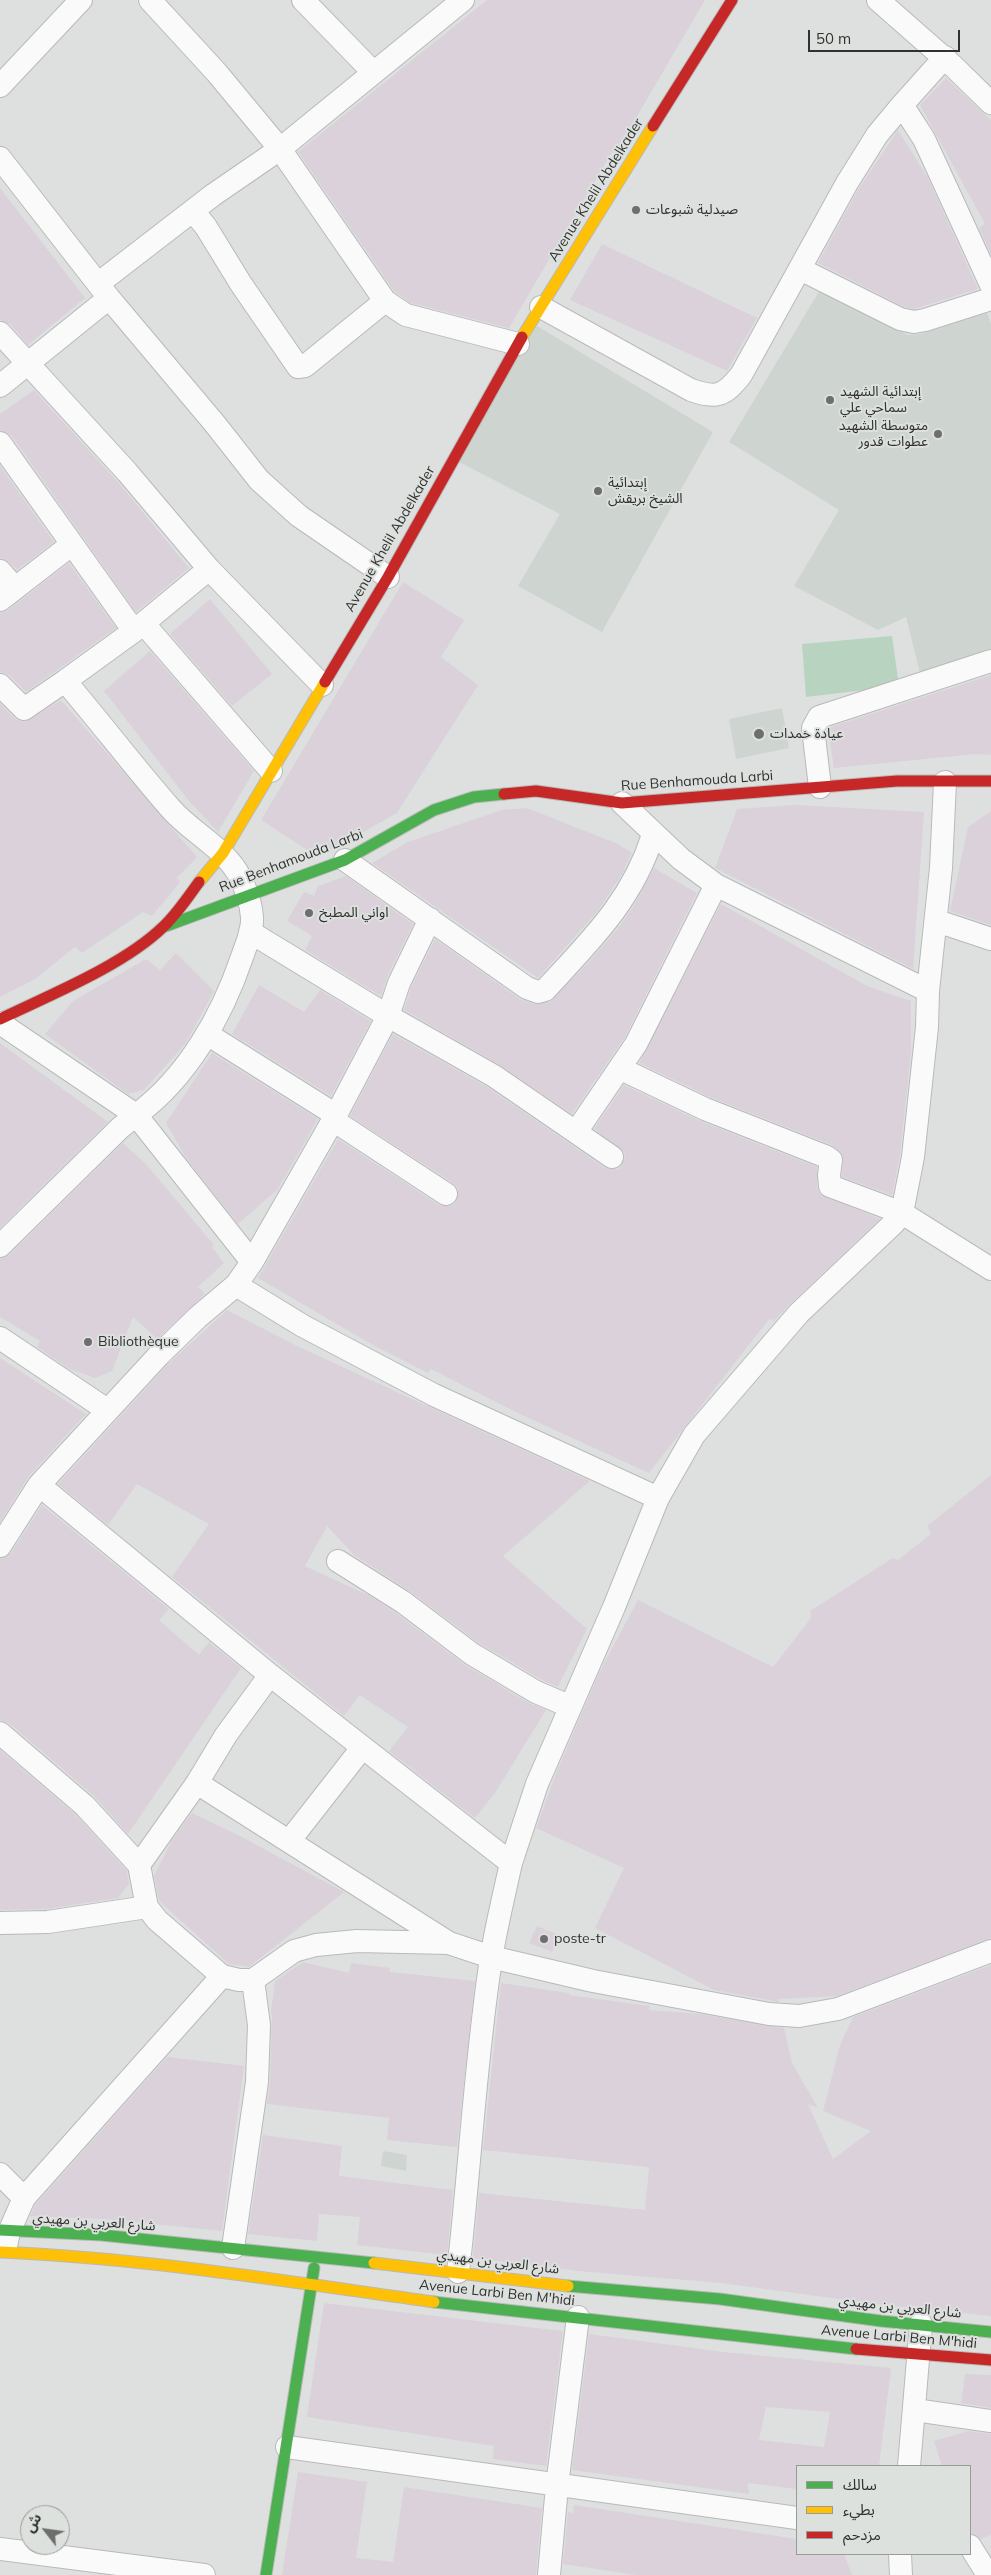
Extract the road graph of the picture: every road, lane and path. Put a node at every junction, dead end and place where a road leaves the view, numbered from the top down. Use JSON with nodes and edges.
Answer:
{"nodes":[{"id":1,"x":81,"y":0,"type":"edge"},
{"id":2,"x":150,"y":0,"type":"edge"},
{"id":3,"x":303,"y":0,"type":"edge"},
{"id":4,"x":463,"y":0,"type":"edge"},
{"id":5,"x":732,"y":0,"type":"edge"},
{"id":6,"x":878,"y":0,"type":"edge"},
{"id":7,"x":944,"y":57,"type":"junction"},
{"id":8,"x":373,"y":72,"type":"junction"},
{"id":9,"x":0,"y":86,"type":"edge"},
{"id":10,"x":991,"y":103,"type":"edge"},
{"id":11,"x":902,"y":105,"type":"junction"},
{"id":12,"x":280,"y":149,"type":"junction"},
{"id":13,"x":0,"y":158,"type":"edge"},
{"id":14,"x":193,"y":211,"type":"junction"},
{"id":15,"x":800,"y":269,"type":"junction"},
{"id":16,"x":991,"y":285,"type":"edge"},
{"id":17,"x":104,"y":291,"type":"junction"},
{"id":18,"x":991,"y":299,"type":"edge"},
{"id":19,"x":385,"y":301,"type":"junction"},
{"id":20,"x":541,"y":307,"type":"junction"},
{"id":21,"x":0,"y":333,"type":"edge"},
{"id":22,"x":518,"y":344,"type":"junction"},
{"id":23,"x":28,"y":362,"type":"junction"},
{"id":24,"x":0,"y":386,"type":"edge"},
{"id":25,"x":0,"y":443,"type":"edge"},
{"id":26,"x":71,"y":545,"type":"junction"},
{"id":27,"x":209,"y":569,"type":"junction"},
{"id":28,"x":0,"y":571,"type":"edge"},
{"id":29,"x":388,"y":577,"type":"junction"},
{"id":30,"x":7,"y":594,"type":"edge"},
{"id":31,"x":139,"y":628,"type":"junction"},
{"id":32,"x":991,"y":661,"type":"edge"},
{"id":33,"x":65,"y":681,"type":"junction"},
{"id":34,"x":0,"y":685,"type":"edge"},
{"id":35,"x":322,"y":685,"type":"junction"},
{"id":36,"x":271,"y":771,"type":"junction"},
{"id":37,"x":991,"y":781,"type":"edge"},
{"id":38,"x":945,"y":782,"type":"junction"},
{"id":39,"x":820,"y":787,"type":"junction"},
{"id":40,"x":622,"y":803,"type":"junction"},
{"id":41,"x":653,"y":835,"type":"junction"},
{"id":42,"x":223,"y":853,"type":"junction"},
{"id":43,"x":345,"y":860,"type":"junction"},
{"id":44,"x":716,"y":885,"type":"junction"},
{"id":45,"x":248,"y":895,"type":"junction"},
{"id":46,"x":430,"y":919,"type":"junction"},
{"id":47,"x":937,"y":921,"type":"junction"},
{"id":48,"x":163,"y":927,"type":"junction"},
{"id":49,"x":250,"y":932,"type":"junction"},
{"id":50,"x":991,"y":939,"type":"edge"},
{"id":51,"x":928,"y":991,"type":"junction"},
{"id":52,"x":388,"y":1016,"type":"junction"},
{"id":53,"x":0,"y":1019,"type":"edge"},
{"id":54,"x":0,"y":1023,"type":"edge"},
{"id":55,"x":207,"y":1034,"type":"junction"},
{"id":56,"x":621,"y":1068,"type":"junction"},
{"id":57,"x":136,"y":1115,"type":"junction"},
{"id":58,"x":334,"y":1118,"type":"junction"},
{"id":59,"x":576,"y":1132,"type":"junction"},
{"id":60,"x":612,"y":1157,"type":"dead end"},
{"id":61,"x":446,"y":1194,"type":"dead end"},
{"id":62,"x":902,"y":1213,"type":"junction"},
{"id":63,"x":0,"y":1246,"type":"edge"},
{"id":64,"x":252,"y":1262,"type":"junction"},
{"id":65,"x":991,"y":1269,"type":"edge"},
{"id":66,"x":236,"y":1285,"type":"junction"},
{"id":67,"x":0,"y":1338,"type":"edge"},
{"id":68,"x":107,"y":1410,"type":"junction"},
{"id":69,"x":39,"y":1485,"type":"junction"},
{"id":70,"x":658,"y":1498,"type":"junction"},
{"id":71,"x":0,"y":1546,"type":"edge"},
{"id":72,"x":338,"y":1561,"type":"dead end"},
{"id":73,"x":270,"y":1675,"type":"junction"},
{"id":74,"x":569,"y":1706,"type":"junction"},
{"id":75,"x":0,"y":1733,"type":"edge"},
{"id":76,"x":362,"y":1748,"type":"junction"},
{"id":77,"x":197,"y":1783,"type":"junction"},
{"id":78,"x":290,"y":1840,"type":"junction"},
{"id":79,"x":512,"y":1862,"type":"junction"},
{"id":80,"x":139,"y":1865,"type":"junction"},
{"id":81,"x":147,"y":1907,"type":"junction"},
{"id":82,"x":0,"y":1923,"type":"edge"},
{"id":83,"x":449,"y":1942,"type":"junction"},
{"id":84,"x":991,"y":1951,"type":"edge"},
{"id":85,"x":491,"y":1957,"type":"junction"},
{"id":86,"x":222,"y":1976,"type":"junction"},
{"id":87,"x":253,"y":1980,"type":"junction"},
{"id":88,"x":0,"y":2174,"type":"edge"},
{"id":89,"x":24,"y":2198,"type":"junction"},
{"id":90,"x":4,"y":2242,"type":"edge"},
{"id":91,"x":233,"y":2248,"type":"junction"},
{"id":92,"x":317,"y":2257,"type":"junction"},
{"id":93,"x":458,"y":2272,"type":"junction"},
{"id":94,"x":310,"y":2286,"type":"junction"},
{"id":95,"x":578,"y":2317,"type":"junction"},
{"id":96,"x":921,"y":2324,"type":"junction"},
{"id":97,"x":991,"y":2332,"type":"edge"},
{"id":98,"x":919,"y":2355,"type":"junction"},
{"id":99,"x":991,"y":2360,"type":"edge"},
{"id":100,"x":915,"y":2410,"type":"junction"},
{"id":101,"x":991,"y":2421,"type":"edge"},
{"id":102,"x":287,"y":2447,"type":"junction"},
{"id":103,"x":913,"y":2460,"type":"edge"},
{"id":104,"x":557,"y":2486,"type":"junction"},
{"id":105,"x":796,"y":2518,"type":"edge"},
{"id":106,"x":971,"y":2548,"type":"edge"},
{"id":107,"x":0,"y":2549,"type":"edge"},
{"id":108,"x":900,"y":2555,"type":"edge"},
{"id":109,"x":204,"y":2575,"type":"edge"},
{"id":110,"x":266,"y":2575,"type":"edge"},
{"id":111,"x":549,"y":2575,"type":"edge"},
{"id":112,"x":901,"y":2575,"type":"edge"},
{"id":113,"x":988,"y":2575,"type":"edge"}],
"edges":[{"from":1,"to":9,"type":"street"},
{"from":2,"to":12,"type":"street"},
{"from":3,"to":8,"type":"street"},
{"from":4,"to":8,"type":"street"},
{"from":5,"to":20,"type":"street","name":"Avenue Khelil Abdelkader"},
{"from":6,"to":7,"type":"street"},
{"from":7,"to":10,"type":"street"},
{"from":7,"to":11,"type":"street"},
{"from":8,"to":12,"type":"street"},
{"from":11,"to":15,"type":"street"},
{"from":11,"to":16,"type":"street"},
{"from":12,"to":14,"type":"street"},
{"from":12,"to":19,"type":"street"},
{"from":13,"to":17,"type":"street"},
{"from":14,"to":17,"type":"street"},
{"from":14,"to":19,"type":"street"},
{"from":15,"to":18,"type":"street"},
{"from":15,"to":20,"type":"street"},
{"from":17,"to":23,"type":"street"},
{"from":17,"to":29,"type":"street"},
{"from":19,"to":22,"type":"street"},
{"from":20,"to":22,"type":"street","name":"Avenue Khelil Abdelkader"},
{"from":21,"to":23,"type":"street"},
{"from":22,"to":29,"type":"street","name":"Avenue Khelil Abdelkader"},
{"from":23,"to":24,"type":"street"},
{"from":23,"to":27,"type":"street"},
{"from":25,"to":26,"type":"street"},
{"from":26,"to":30,"type":"street"},
{"from":26,"to":31,"type":"street"},
{"from":27,"to":31,"type":"street"},
{"from":27,"to":35,"type":"street"},
{"from":28,"to":30,"type":"street"},
{"from":29,"to":35,"type":"street","name":"Avenue Khelil Abdelkader"},
{"from":31,"to":33,"type":"street"},
{"from":31,"to":36,"type":"street"},
{"from":32,"to":39,"type":"street"},
{"from":33,"to":34,"type":"street"},
{"from":33,"to":42,"type":"street"},
{"from":35,"to":36,"type":"street","name":"Avenue Khelil Abdelkader"},
{"from":36,"to":42,"type":"street","name":"Avenue Khelil Abdelkader"},
{"from":37,"to":38,"type":"street","name":"Rue Benhamouda Larbi"},
{"from":38,"to":39,"type":"street","name":"Rue Benhamouda Larbi"},
{"from":38,"to":47,"type":"street"},
{"from":39,"to":40,"type":"street","name":"Rue Benhamouda Larbi"},
{"from":40,"to":41,"type":"street"},
{"from":40,"to":43,"type":"street","name":"Rue Benhamouda Larbi"},
{"from":41,"to":44,"type":"street"},
{"from":41,"to":46,"type":"street"},
{"from":42,"to":45,"type":"street"},
{"from":42,"to":48,"type":"street","name":"Avenue Khelil Abdelkader"},
{"from":43,"to":45,"type":"street","name":"Rue Benhamouda Larbi"},
{"from":43,"to":46,"type":"street"},
{"from":44,"to":51,"type":"street"},
{"from":44,"to":56,"type":"street"},
{"from":45,"to":48,"type":"street","name":"Rue Benhamouda Larbi"},
{"from":45,"to":49,"type":"street"},
{"from":46,"to":52,"type":"street"},
{"from":47,"to":50,"type":"street"},
{"from":47,"to":51,"type":"street"},
{"from":48,"to":53,"type":"street","name":"Avenue Khelil Abdelkader"},
{"from":49,"to":52,"type":"street"},
{"from":49,"to":55,"type":"street"},
{"from":51,"to":62,"type":"street"},
{"from":52,"to":58,"type":"street"},
{"from":52,"to":59,"type":"street"},
{"from":54,"to":57,"type":"street"},
{"from":55,"to":57,"type":"street"},
{"from":55,"to":58,"type":"street"},
{"from":56,"to":59,"type":"street"},
{"from":56,"to":62,"type":"street"},
{"from":57,"to":63,"type":"street"},
{"from":57,"to":64,"type":"street"},
{"from":58,"to":61,"type":"street"},
{"from":58,"to":64,"type":"street"},
{"from":59,"to":60,"type":"street"},
{"from":62,"to":65,"type":"street"},
{"from":62,"to":70,"type":"street"},
{"from":64,"to":66,"type":"street"},
{"from":66,"to":68,"type":"street"},
{"from":66,"to":70,"type":"street"},
{"from":67,"to":68,"type":"street"},
{"from":68,"to":69,"type":"street"},
{"from":69,"to":71,"type":"street"},
{"from":69,"to":73,"type":"street"},
{"from":70,"to":74,"type":"street"},
{"from":72,"to":74,"type":"street"},
{"from":73,"to":76,"type":"street"},
{"from":73,"to":77,"type":"street"},
{"from":74,"to":79,"type":"street"},
{"from":75,"to":80,"type":"street"},
{"from":76,"to":78,"type":"street"},
{"from":76,"to":79,"type":"street"},
{"from":77,"to":78,"type":"street"},
{"from":77,"to":80,"type":"street"},
{"from":78,"to":83,"type":"street"},
{"from":79,"to":85,"type":"street"},
{"from":80,"to":81,"type":"street"},
{"from":81,"to":82,"type":"street"},
{"from":81,"to":86,"type":"street"},
{"from":83,"to":85,"type":"street"},
{"from":83,"to":87,"type":"street"},
{"from":84,"to":85,"type":"street"},
{"from":85,"to":93,"type":"street"},
{"from":86,"to":87,"type":"street"},
{"from":86,"to":89,"type":"street"},
{"from":87,"to":91,"type":"street"},
{"from":88,"to":89,"type":"street"},
{"from":89,"to":90,"type":"street"},
{"from":90,"to":91,"type":"street","name":"شارع العربي بن مهيدي"},
{"from":90,"to":94,"type":"street","name":"Avenue Larbi Ben M'hidi"},
{"from":91,"to":92,"type":"street","name":"شارع العربي بن مهيدي"},
{"from":92,"to":93,"type":"street","name":"شارع العربي بن مهيدي"},
{"from":92,"to":94,"type":"street"},
{"from":93,"to":96,"type":"street","name":"شارع العربي بن مهيدي"},
{"from":94,"to":95,"type":"street","name":"Avenue Larbi Ben M'hidi"},
{"from":94,"to":102,"type":"street"},
{"from":95,"to":98,"type":"street","name":"Avenue Larbi Ben M'hidi"},
{"from":95,"to":104,"type":"street"},
{"from":96,"to":97,"type":"street","name":"شارع العربي بن مهيدي"},
{"from":96,"to":98,"type":"street"},
{"from":98,"to":99,"type":"street","name":"Avenue Larbi Ben M'hidi"},
{"from":98,"to":100,"type":"street"},
{"from":100,"to":101,"type":"street"},
{"from":100,"to":103,"type":"street"},
{"from":102,"to":104,"type":"street"},
{"from":102,"to":110,"type":"street"},
{"from":104,"to":105,"type":"street"},
{"from":104,"to":111,"type":"street"},
{"from":106,"to":113,"type":"street"},
{"from":107,"to":109,"type":"street"},
{"from":108,"to":112,"type":"street"}]}
